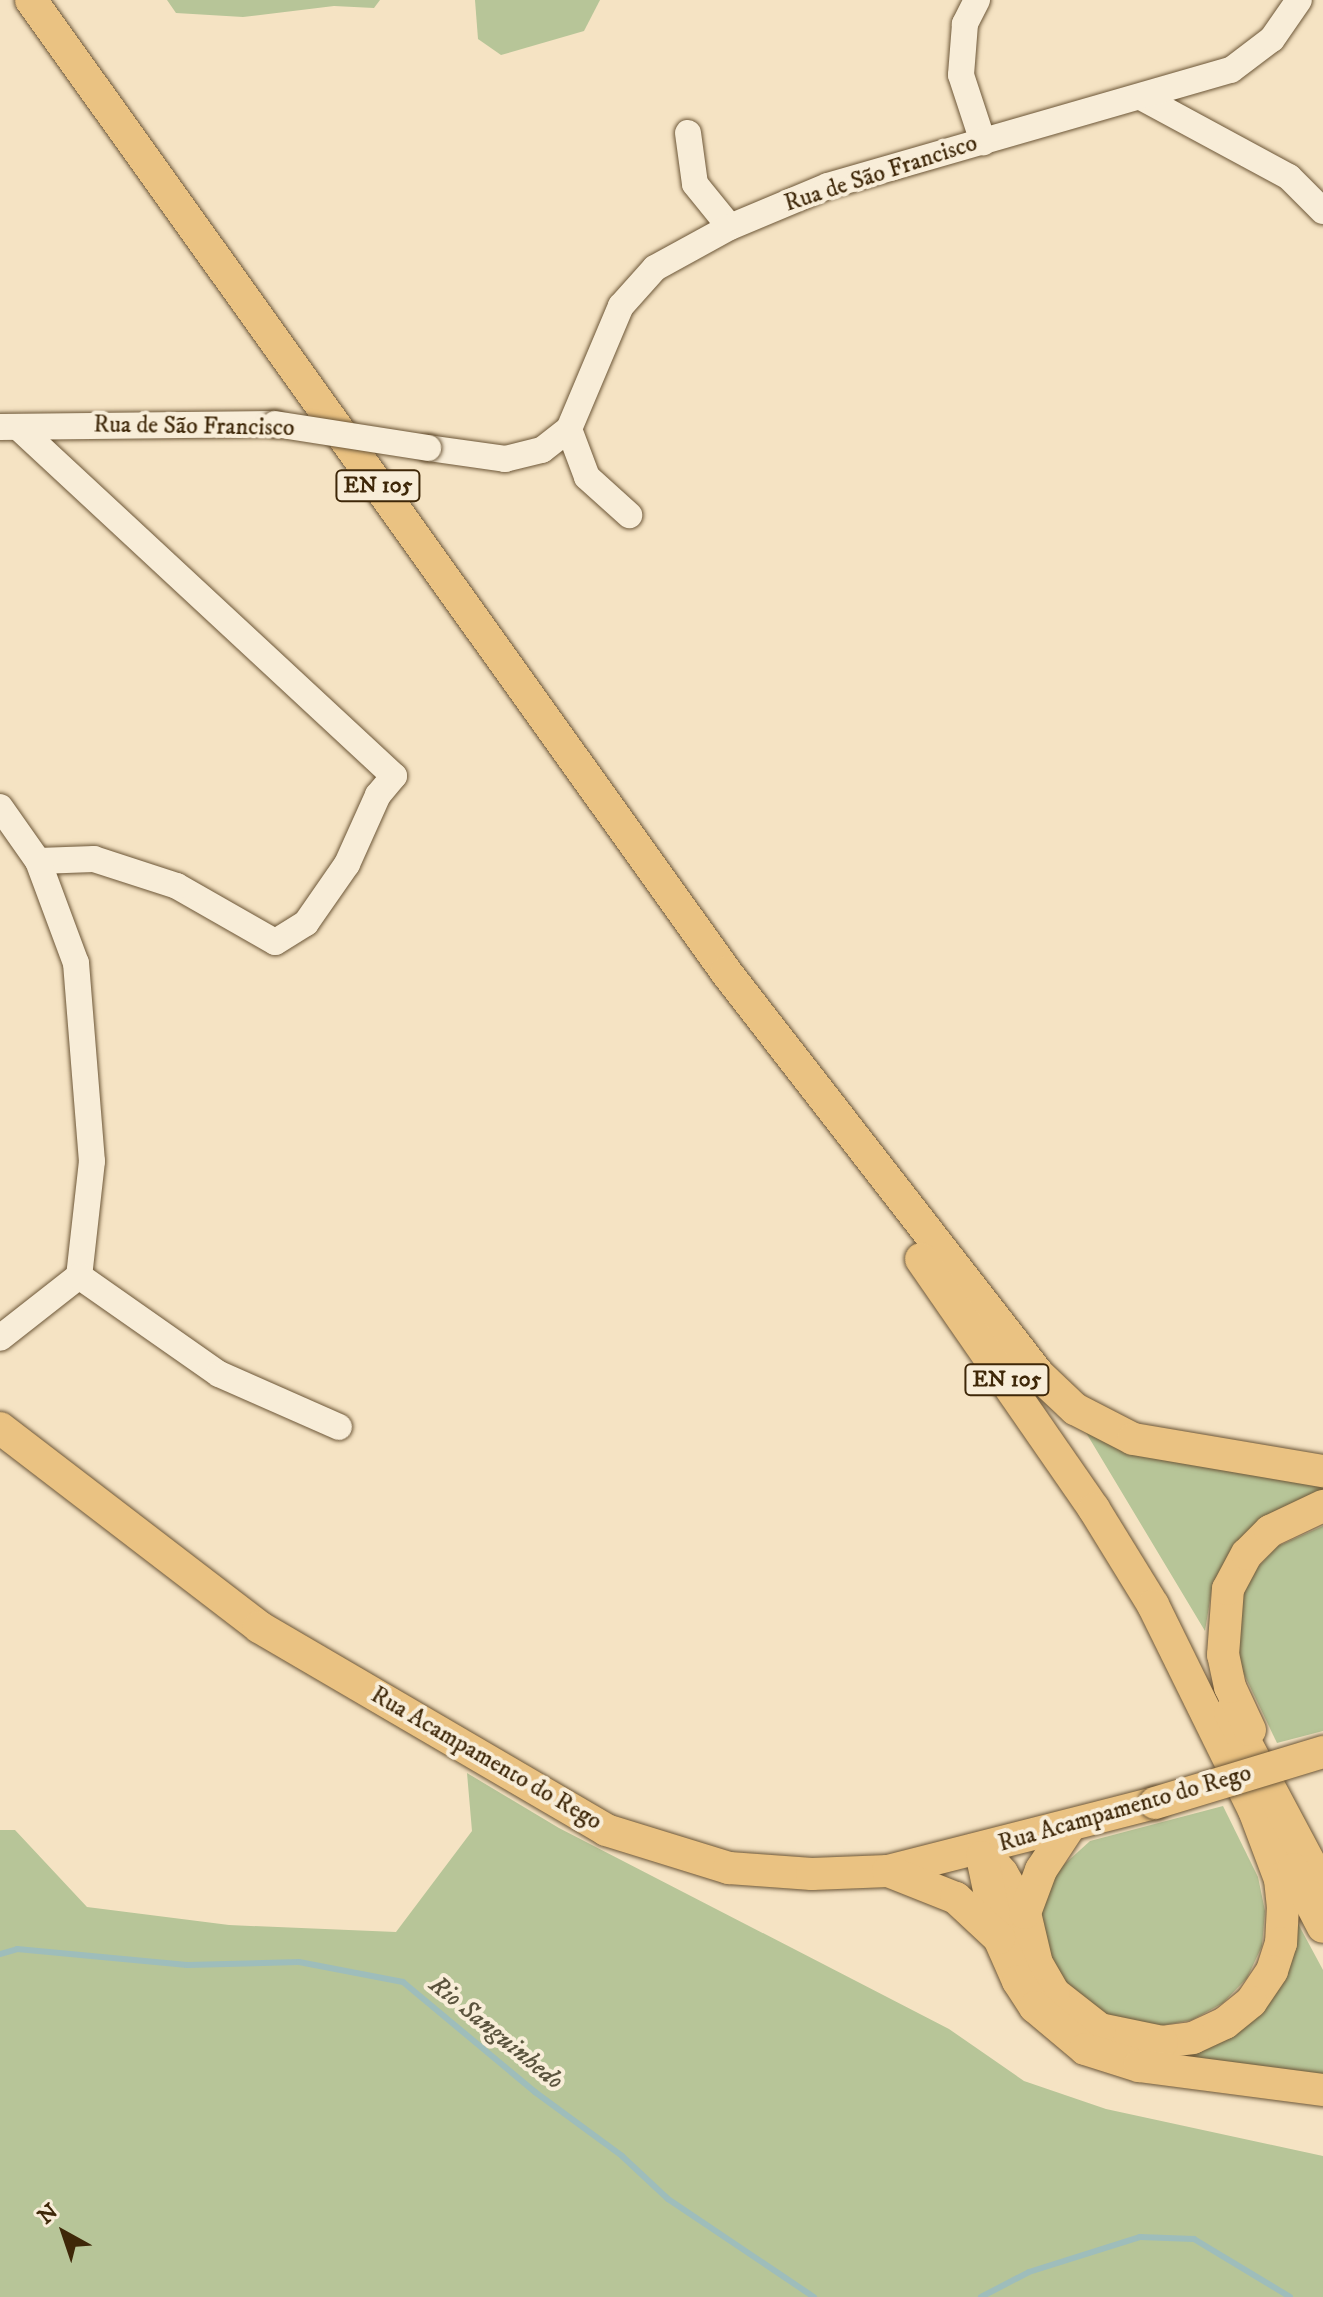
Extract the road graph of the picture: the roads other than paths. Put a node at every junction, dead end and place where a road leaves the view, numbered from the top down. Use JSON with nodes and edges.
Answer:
{"nodes":[{"id":1,"x":31,"y":0,"type":"edge"},
{"id":2,"x":977,"y":0,"type":"edge"},
{"id":3,"x":1299,"y":0,"type":"edge"},
{"id":4,"x":1141,"y":97,"type":"junction"},
{"id":5,"x":688,"y":133,"type":"dead end"},
{"id":6,"x":983,"y":142,"type":"junction"},
{"id":7,"x":1323,"y":211,"type":"edge"},
{"id":8,"x":730,"y":227,"type":"junction"},
{"id":9,"x":9,"y":427,"type":"edge"},
{"id":10,"x":569,"y":429,"type":"junction"},
{"id":11,"x":629,"y":515,"type":"dead end"},
{"id":12,"x":0,"y":807,"type":"edge"},
{"id":13,"x":38,"y":861,"type":"junction"},
{"id":14,"x":726,"y":972,"type":"junction"},
{"id":15,"x":912,"y":1216,"type":"junction"},
{"id":16,"x":79,"y":1276,"type":"junction"},
{"id":17,"x":0,"y":1338,"type":"edge"},
{"id":18,"x":339,"y":1427,"type":"dead end"},
{"id":19,"x":0,"y":1428,"type":"edge"},
{"id":20,"x":1323,"y":1471,"type":"edge"},
{"id":21,"x":1323,"y":1506,"type":"edge"},
{"id":22,"x":1323,"y":1752,"type":"edge"},
{"id":23,"x":1254,"y":1810,"type":"junction"},
{"id":24,"x":1070,"y":1826,"type":"junction"},
{"id":25,"x":1301,"y":1847,"type":"junction"},
{"id":26,"x":981,"y":1850,"type":"junction"},
{"id":27,"x":888,"y":1871,"type":"junction"},
{"id":28,"x":1323,"y":1888,"type":"edge"},
{"id":29,"x":1025,"y":1913,"type":"junction"},
{"id":30,"x":1323,"y":1927,"type":"edge"},
{"id":31,"x":999,"y":1938,"type":"junction"},
{"id":32,"x":1323,"y":2090,"type":"edge"}],
"edges":[{"from":1,"to":14,"type":"main road","number":"EN 105"},
{"from":2,"to":6,"type":"street"},
{"from":3,"to":4,"type":"street","name":"Rua de São Francisco"},
{"from":4,"to":6,"type":"street","name":"Rua de São Francisco"},
{"from":4,"to":7,"type":"street"},
{"from":5,"to":8,"type":"street"},
{"from":6,"to":8,"type":"street","name":"Rua de São Francisco"},
{"from":8,"to":10,"type":"street","name":"Rua de São Francisco"},
{"from":9,"to":10,"type":"street","name":"Rua de São Francisco","bridge":true},
{"from":9,"to":13,"type":"street"},
{"from":10,"to":11,"type":"street"},
{"from":12,"to":13,"type":"street"},
{"from":13,"to":16,"type":"street"},
{"from":14,"to":15,"type":"main road","number":"EN 105"},
{"from":14,"to":23,"type":"main road","number":"EN 105"},
{"from":15,"to":20,"type":"main road"},
{"from":15,"to":25,"type":"main road","number":"EN 105"},
{"from":16,"to":17,"type":"street"},
{"from":16,"to":18,"type":"street"},
{"from":19,"to":27,"type":"main road","name":"Rua Acampamento do Rego"},
{"from":21,"to":25,"type":"main road"},
{"from":22,"to":24,"type":"main road","name":"Rua Acampamento do Rego","bridge":true},
{"from":23,"to":29,"type":"main road"},
{"from":23,"to":30,"type":"main road","number":"EN 105"},
{"from":24,"to":26,"type":"main road","name":"Rua Acampamento do Rego"},
{"from":24,"to":29,"type":"main road"},
{"from":25,"to":28,"type":"main road","number":"EN 105"},
{"from":26,"to":27,"type":"main road","name":"Rua Acampamento do Rego"},
{"from":26,"to":29,"type":"main road"},
{"from":26,"to":31,"type":"main road"},
{"from":27,"to":31,"type":"main road"},
{"from":31,"to":32,"type":"main road"}]}
